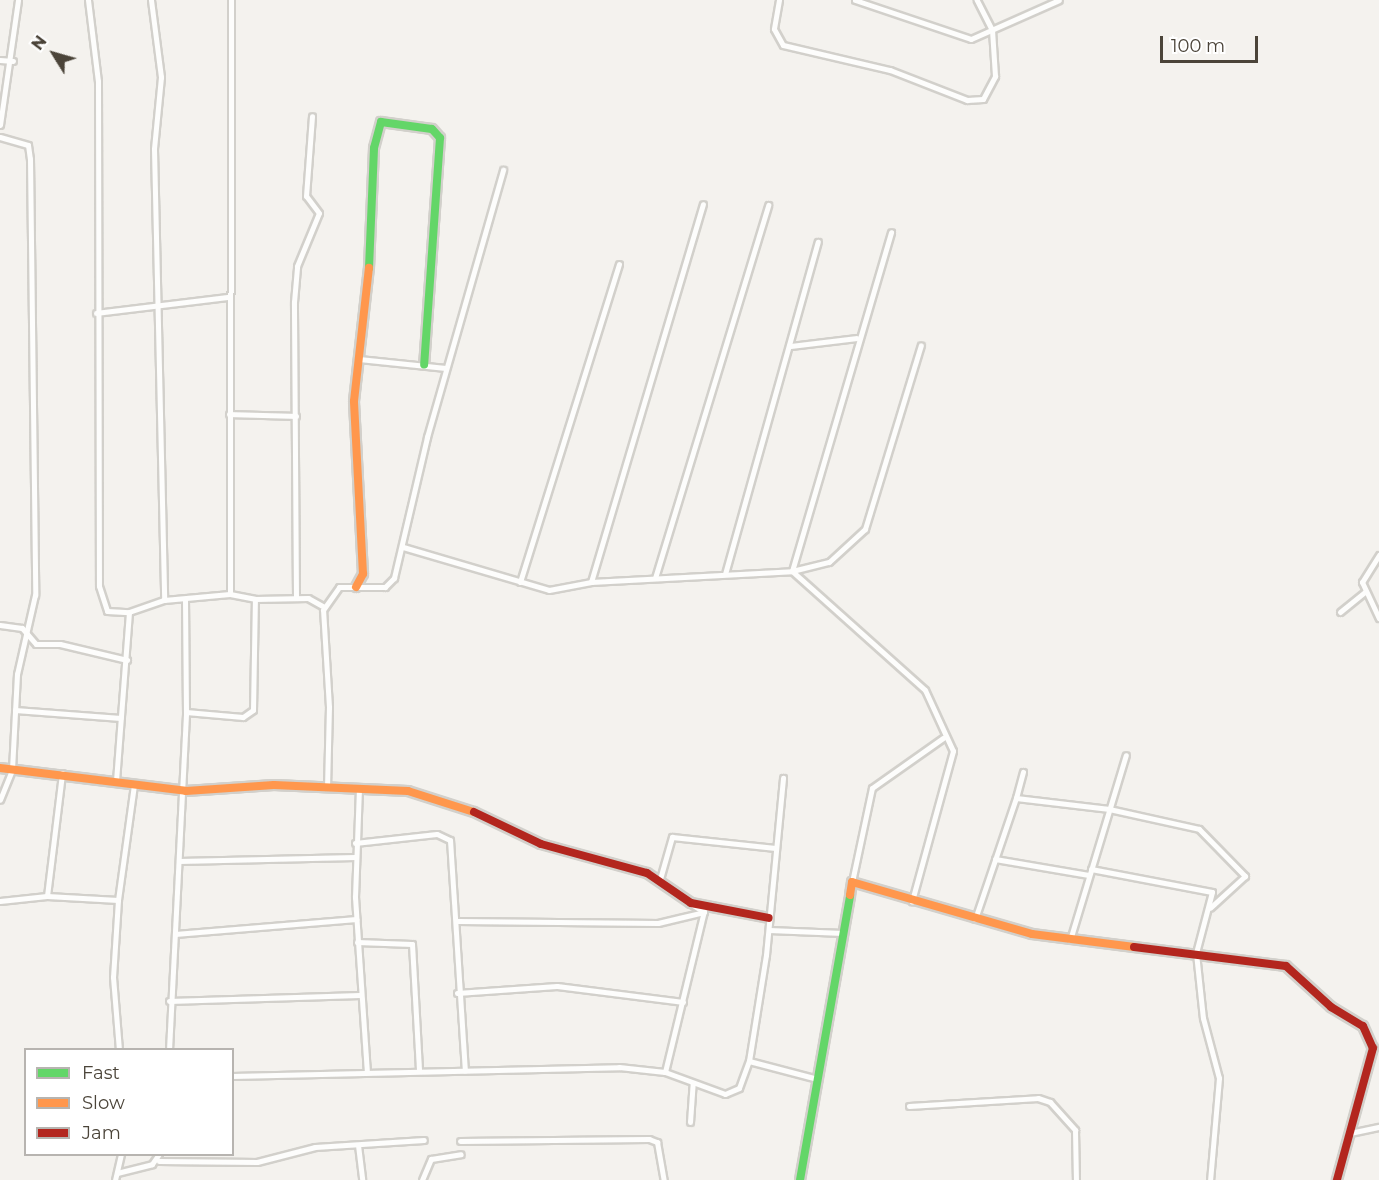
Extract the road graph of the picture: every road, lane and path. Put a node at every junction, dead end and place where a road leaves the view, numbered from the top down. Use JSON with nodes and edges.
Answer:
{"nodes":[{"id":1,"x":18,"y":0,"type":"edge"},
{"id":2,"x":88,"y":0,"type":"edge"},
{"id":3,"x":152,"y":0,"type":"edge"},
{"id":4,"x":231,"y":0,"type":"edge"},
{"id":5,"x":778,"y":0,"type":"edge"},
{"id":6,"x":855,"y":0,"type":"edge"},
{"id":7,"x":977,"y":0,"type":"edge"},
{"id":8,"x":1059,"y":0,"type":"edge"},
{"id":9,"x":992,"y":30,"type":"junction"},
{"id":10,"x":0,"y":60,"type":"edge"},
{"id":11,"x":13,"y":61,"type":"junction"},
{"id":12,"x":312,"y":116,"type":"dead end"},
{"id":13,"x":0,"y":125,"type":"edge"},
{"id":14,"x":0,"y":136,"type":"edge"},
{"id":15,"x":503,"y":170,"type":"dead end"},
{"id":16,"x":703,"y":204,"type":"dead end"},
{"id":17,"x":768,"y":206,"type":"dead end"},
{"id":18,"x":891,"y":232,"type":"dead end"},
{"id":19,"x":818,"y":242,"type":"dead end"},
{"id":20,"x":619,"y":264,"type":"dead end"},
{"id":21,"x":229,"y":297,"type":"junction"},
{"id":22,"x":158,"y":302,"type":"junction"},
{"id":23,"x":96,"y":313,"type":"junction"},
{"id":24,"x":857,"y":338,"type":"junction"},
{"id":25,"x":921,"y":345,"type":"dead end"},
{"id":26,"x":791,"y":346,"type":"junction"},
{"id":27,"x":359,"y":359,"type":"junction"},
{"id":28,"x":424,"y":364,"type":"junction"},
{"id":29,"x":446,"y":368,"type":"junction"},
{"id":30,"x":228,"y":414,"type":"junction"},
{"id":31,"x":296,"y":416,"type":"junction"},
{"id":32,"x":404,"y":547,"type":"junction"},
{"id":33,"x":1379,"y":555,"type":"edge"},
{"id":34,"x":792,"y":571,"type":"junction"},
{"id":35,"x":725,"y":574,"type":"junction"},
{"id":36,"x":656,"y":578,"type":"junction"},
{"id":37,"x":520,"y":582,"type":"junction"},
{"id":38,"x":591,"y":582,"type":"junction"},
{"id":39,"x":356,"y":587,"type":"junction"},
{"id":40,"x":1365,"y":592,"type":"junction"},
{"id":41,"x":230,"y":594,"type":"junction"},
{"id":42,"x":296,"y":597,"type":"junction"},
{"id":43,"x":185,"y":599,"type":"junction"},
{"id":44,"x":255,"y":599,"type":"junction"},
{"id":45,"x":164,"y":600,"type":"junction"},
{"id":46,"x":324,"y":607,"type":"junction"},
{"id":47,"x":129,"y":612,"type":"junction"},
{"id":48,"x":1341,"y":612,"type":"dead end"},
{"id":49,"x":1379,"y":618,"type":"edge"},
{"id":50,"x":0,"y":625,"type":"edge"},
{"id":51,"x":29,"y":637,"type":"junction"},
{"id":52,"x":127,"y":660,"type":"junction"},
{"id":53,"x":15,"y":710,"type":"junction"},
{"id":54,"x":186,"y":712,"type":"junction"},
{"id":55,"x":121,"y":718,"type":"junction"},
{"id":56,"x":944,"y":738,"type":"junction"},
{"id":57,"x":1126,"y":755,"type":"dead end"},
{"id":58,"x":0,"y":768,"type":"edge"},
{"id":59,"x":12,"y":770,"type":"junction"},
{"id":60,"x":1023,"y":772,"type":"dead end"},
{"id":61,"x":62,"y":773,"type":"junction"},
{"id":62,"x":783,"y":778,"type":"dead end"},
{"id":63,"x":116,"y":781,"type":"junction"},
{"id":64,"x":134,"y":784,"type":"junction"},
{"id":65,"x":327,"y":788,"type":"junction"},
{"id":66,"x":359,"y":788,"type":"junction"},
{"id":67,"x":186,"y":791,"type":"junction"},
{"id":68,"x":1016,"y":798,"type":"junction"},
{"id":69,"x":0,"y":800,"type":"edge"},
{"id":70,"x":1109,"y":809,"type":"junction"},
{"id":71,"x":356,"y":843,"type":"junction"},
{"id":72,"x":775,"y":848,"type":"junction"},
{"id":73,"x":355,"y":857,"type":"junction"},
{"id":74,"x":995,"y":859,"type":"junction"},
{"id":75,"x":179,"y":861,"type":"junction"},
{"id":76,"x":1090,"y":872,"type":"junction"},
{"id":77,"x":660,"y":879,"type":"junction"},
{"id":78,"x":852,"y":882,"type":"junction"},
{"id":79,"x":46,"y":896,"type":"junction"},
{"id":80,"x":118,"y":900,"type":"junction"},
{"id":81,"x":0,"y":901,"type":"edge"},
{"id":82,"x":912,"y":903,"type":"junction"},
{"id":83,"x":1210,"y":908,"type":"junction"},
{"id":84,"x":705,"y":909,"type":"junction"},
{"id":85,"x":769,"y":918,"type":"junction"},
{"id":86,"x":356,"y":919,"type":"junction"},
{"id":87,"x":975,"y":920,"type":"junction"},
{"id":88,"x":458,"y":921,"type":"junction"},
{"id":89,"x":768,"y":930,"type":"junction"},
{"id":90,"x":175,"y":933,"type":"junction"},
{"id":91,"x":843,"y":933,"type":"junction"},
{"id":92,"x":1070,"y":940,"type":"junction"},
{"id":93,"x":357,"y":942,"type":"junction"},
{"id":94,"x":1196,"y":953,"type":"junction"},
{"id":95,"x":457,"y":993,"type":"junction"},
{"id":96,"x":360,"y":995,"type":"junction"},
{"id":97,"x":169,"y":1001,"type":"junction"},
{"id":98,"x":683,"y":1002,"type":"junction"},
{"id":99,"x":119,"y":1048,"type":"edge"},
{"id":100,"x":169,"y":1048,"type":"edge"},
{"id":101,"x":749,"y":1061,"type":"junction"},
{"id":102,"x":419,"y":1071,"type":"junction"},
{"id":103,"x":465,"y":1071,"type":"junction"},
{"id":104,"x":367,"y":1072,"type":"junction"},
{"id":105,"x":665,"y":1072,"type":"junction"},
{"id":106,"x":234,"y":1076,"type":"edge"},
{"id":107,"x":814,"y":1078,"type":"junction"},
{"id":108,"x":693,"y":1083,"type":"junction"},
{"id":109,"x":909,"y":1106,"type":"dead end"},
{"id":110,"x":690,"y":1122,"type":"dead end"},
{"id":111,"x":1379,"y":1127,"type":"edge"},
{"id":112,"x":1348,"y":1134,"type":"junction"},
{"id":113,"x":424,"y":1140,"type":"dead end"},
{"id":114,"x":460,"y":1141,"type":"dead end"},
{"id":115,"x":358,"y":1145,"type":"junction"},
{"id":116,"x":461,"y":1154,"type":"dead end"},
{"id":117,"x":121,"y":1156,"type":"edge"},
{"id":118,"x":159,"y":1158,"type":"edge"},
{"id":119,"x":117,"y":1173,"type":"junction"},
{"id":120,"x":115,"y":1180,"type":"edge"},
{"id":121,"x":362,"y":1180,"type":"edge"},
{"id":122,"x":422,"y":1180,"type":"edge"},
{"id":123,"x":664,"y":1180,"type":"edge"},
{"id":124,"x":800,"y":1180,"type":"edge"},
{"id":125,"x":1076,"y":1180,"type":"edge"},
{"id":126,"x":1210,"y":1180,"type":"edge"},
{"id":127,"x":1337,"y":1180,"type":"edge"}],
"edges":[{"from":1,"to":11,"type":"street"},
{"from":2,"to":23,"type":"street"},
{"from":3,"to":22,"type":"street"},
{"from":4,"to":21,"type":"street"},
{"from":5,"to":9,"type":"street"},
{"from":6,"to":9,"type":"street"},
{"from":7,"to":9,"type":"street"},
{"from":8,"to":9,"type":"street"},
{"from":10,"to":11,"type":"street"},
{"from":11,"to":13,"type":"street"},
{"from":12,"to":31,"type":"street"},
{"from":14,"to":51,"type":"street"},
{"from":15,"to":29,"type":"street"},
{"from":16,"to":38,"type":"street"},
{"from":17,"to":36,"type":"street"},
{"from":18,"to":24,"type":"street"},
{"from":19,"to":26,"type":"street"},
{"from":20,"to":37,"type":"street"},
{"from":21,"to":22,"type":"street"},
{"from":21,"to":30,"type":"street"},
{"from":22,"to":23,"type":"street"},
{"from":22,"to":45,"type":"street"},
{"from":23,"to":47,"type":"street"},
{"from":24,"to":26,"type":"street"},
{"from":24,"to":34,"type":"street"},
{"from":25,"to":34,"type":"street"},
{"from":26,"to":35,"type":"street"},
{"from":27,"to":28,"type":"street"},
{"from":27,"to":28,"type":"street"},
{"from":27,"to":39,"type":"street"},
{"from":28,"to":29,"type":"street"},
{"from":29,"to":32,"type":"street"},
{"from":30,"to":31,"type":"street"},
{"from":30,"to":41,"type":"street"},
{"from":31,"to":42,"type":"street"},
{"from":32,"to":37,"type":"street"},
{"from":32,"to":39,"type":"street"},
{"from":33,"to":40,"type":"street"},
{"from":34,"to":35,"type":"street"},
{"from":34,"to":56,"type":"street"},
{"from":35,"to":36,"type":"street"},
{"from":36,"to":38,"type":"street"},
{"from":37,"to":38,"type":"street"},
{"from":39,"to":46,"type":"street"},
{"from":40,"to":48,"type":"street"},
{"from":40,"to":49,"type":"street"},
{"from":41,"to":43,"type":"street"},
{"from":41,"to":44,"type":"street"},
{"from":42,"to":44,"type":"street"},
{"from":42,"to":46,"type":"street"},
{"from":43,"to":45,"type":"street"},
{"from":43,"to":54,"type":"street"},
{"from":44,"to":54,"type":"street"},
{"from":45,"to":47,"type":"street"},
{"from":46,"to":65,"type":"street"},
{"from":47,"to":52,"type":"street"},
{"from":50,"to":51,"type":"street"},
{"from":51,"to":52,"type":"street"},
{"from":51,"to":53,"type":"street"},
{"from":52,"to":55,"type":"street"},
{"from":53,"to":55,"type":"street"},
{"from":53,"to":59,"type":"street"},
{"from":54,"to":67,"type":"street"},
{"from":55,"to":63,"type":"street"},
{"from":56,"to":78,"type":"street"},
{"from":56,"to":82,"type":"street"},
{"from":57,"to":70,"type":"street"},
{"from":58,"to":59,"type":"street"},
{"from":59,"to":61,"type":"street"},
{"from":59,"to":69,"type":"street"},
{"from":60,"to":68,"type":"street"},
{"from":61,"to":63,"type":"street"},
{"from":61,"to":79,"type":"street"},
{"from":62,"to":72,"type":"street"},
{"from":63,"to":64,"type":"street"},
{"from":64,"to":67,"type":"street"},
{"from":64,"to":80,"type":"street"},
{"from":65,"to":66,"type":"street"},
{"from":65,"to":67,"type":"street"},
{"from":66,"to":71,"type":"street"},
{"from":66,"to":77,"type":"street"},
{"from":67,"to":75,"type":"street"},
{"from":68,"to":70,"type":"street"},
{"from":68,"to":74,"type":"street"},
{"from":70,"to":76,"type":"street"},
{"from":70,"to":83,"type":"street"},
{"from":71,"to":73,"type":"street"},
{"from":71,"to":88,"type":"street"},
{"from":72,"to":77,"type":"street"},
{"from":72,"to":85,"type":"street"},
{"from":73,"to":75,"type":"street"},
{"from":73,"to":86,"type":"street"},
{"from":74,"to":76,"type":"street"},
{"from":74,"to":87,"type":"street"},
{"from":75,"to":90,"type":"street"},
{"from":76,"to":83,"type":"street"},
{"from":76,"to":92,"type":"street"},
{"from":77,"to":84,"type":"street"},
{"from":78,"to":82,"type":"street"},
{"from":78,"to":91,"type":"street"},
{"from":79,"to":80,"type":"street"},
{"from":79,"to":81,"type":"street"},
{"from":80,"to":99,"type":"street"},
{"from":82,"to":87,"type":"street"},
{"from":83,"to":94,"type":"street"},
{"from":84,"to":85,"type":"street"},
{"from":84,"to":88,"type":"street"},
{"from":84,"to":98,"type":"street"},
{"from":85,"to":89,"type":"street"},
{"from":86,"to":90,"type":"street"},
{"from":86,"to":93,"type":"street"},
{"from":87,"to":92,"type":"street"},
{"from":88,"to":95,"type":"street"},
{"from":89,"to":91,"type":"street"},
{"from":89,"to":101,"type":"street"},
{"from":90,"to":97,"type":"street"},
{"from":91,"to":107,"type":"street"},
{"from":92,"to":94,"type":"street"},
{"from":93,"to":96,"type":"street"},
{"from":93,"to":102,"type":"street"},
{"from":94,"to":112,"type":"street"},
{"from":94,"to":126,"type":"street"},
{"from":95,"to":98,"type":"street"},
{"from":95,"to":103,"type":"street"},
{"from":96,"to":97,"type":"street"},
{"from":96,"to":104,"type":"street"},
{"from":97,"to":100,"type":"street"},
{"from":98,"to":105,"type":"street"},
{"from":101,"to":107,"type":"street"},
{"from":101,"to":108,"type":"street"},
{"from":102,"to":103,"type":"street"},
{"from":102,"to":104,"type":"street"},
{"from":103,"to":105,"type":"street"},
{"from":104,"to":106,"type":"street"},
{"from":105,"to":108,"type":"street"},
{"from":107,"to":124,"type":"street"},
{"from":108,"to":110,"type":"street"},
{"from":109,"to":125,"type":"street"},
{"from":111,"to":112,"type":"street"},
{"from":112,"to":127,"type":"street"},
{"from":113,"to":115,"type":"street"},
{"from":114,"to":123,"type":"street"},
{"from":115,"to":118,"type":"street"},
{"from":115,"to":121,"type":"street"},
{"from":116,"to":122,"type":"street"},
{"from":117,"to":119,"type":"street"},
{"from":118,"to":119,"type":"street"},
{"from":119,"to":120,"type":"street"}]}
